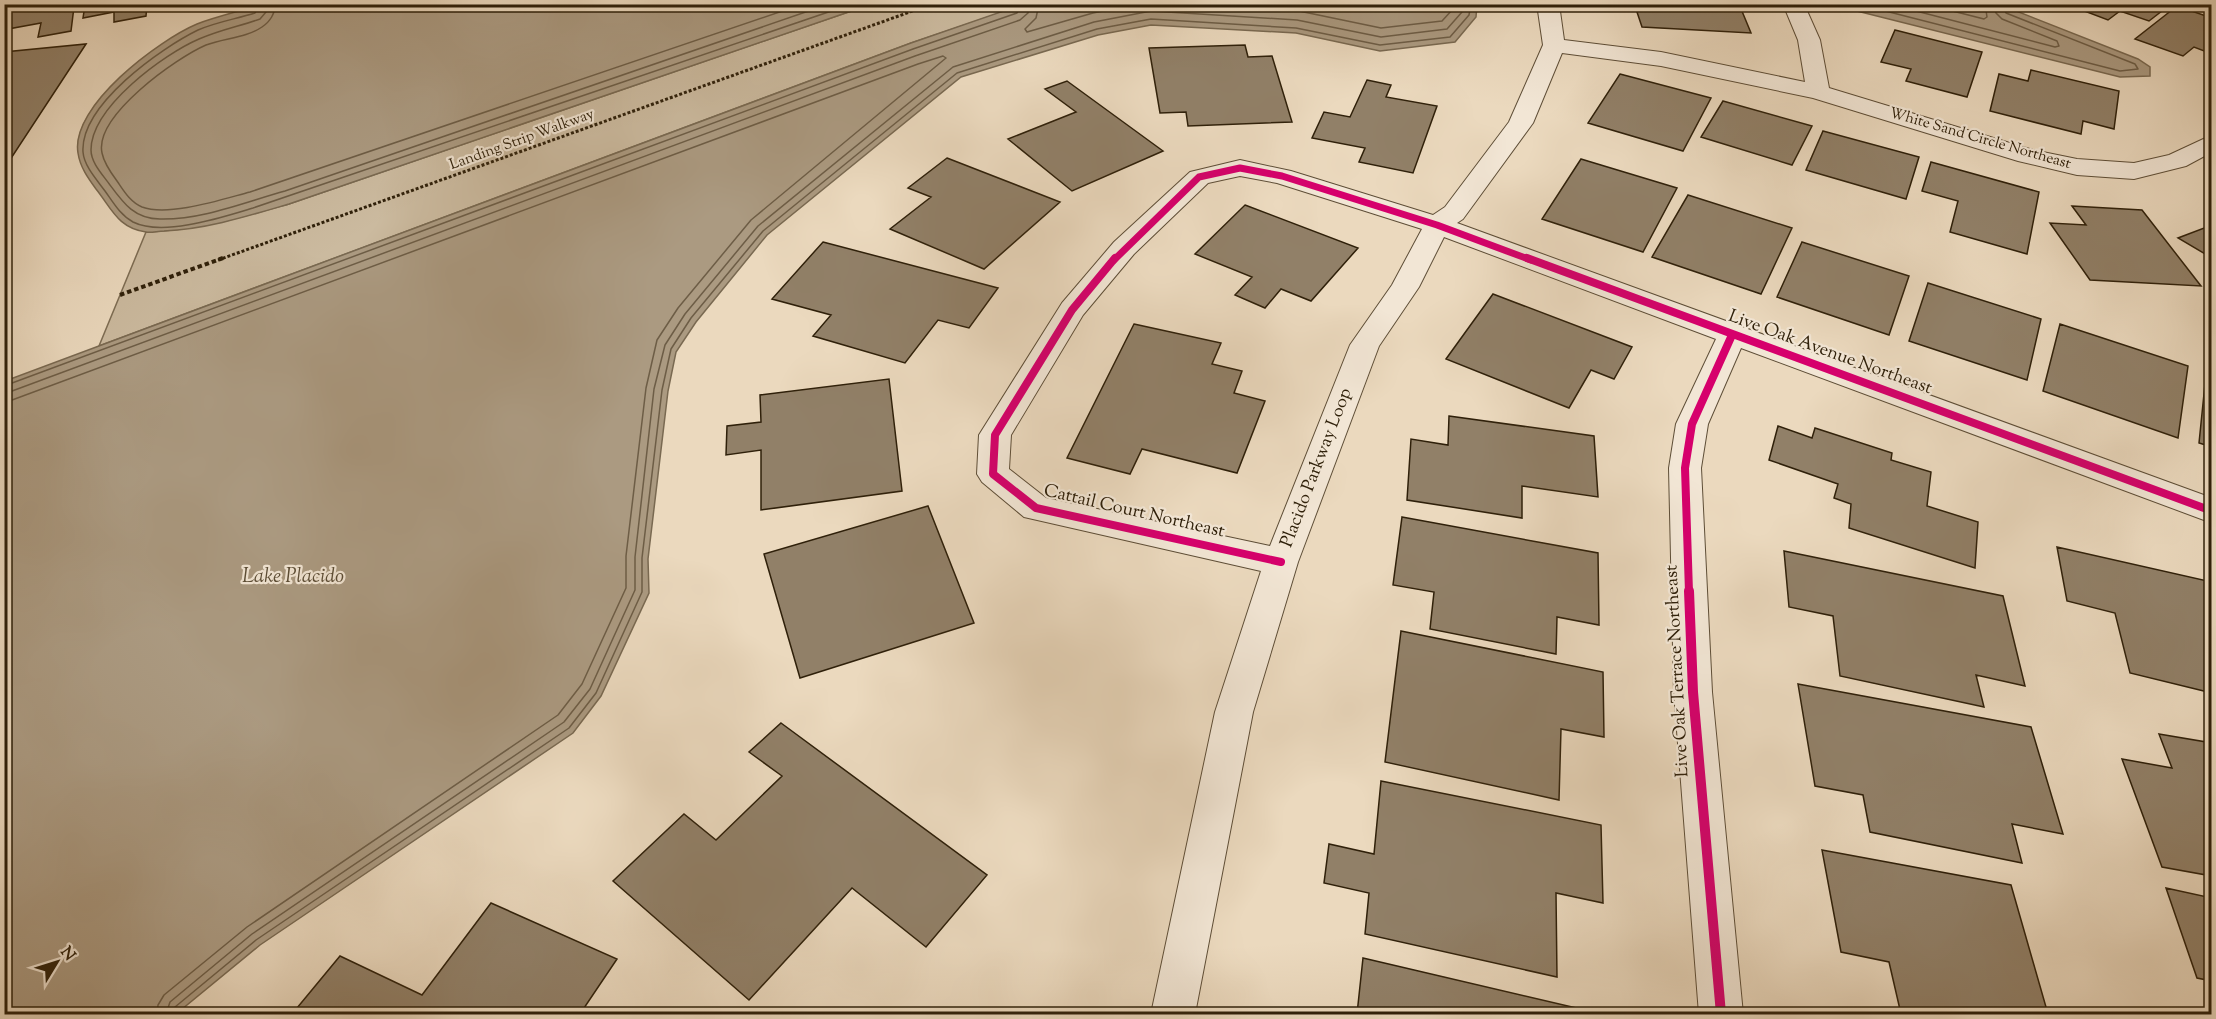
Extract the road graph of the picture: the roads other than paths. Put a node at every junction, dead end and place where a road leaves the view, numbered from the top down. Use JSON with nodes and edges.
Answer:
{"nodes":[{"id":1,"x":1548,"y":4,"type":"edge"},
{"id":2,"x":1793,"y":4,"type":"edge"},
{"id":3,"x":1554,"y":45,"type":"junction"},
{"id":4,"x":1818,"y":92,"type":"junction"},
{"id":5,"x":2211,"y":142,"type":"edge"},
{"id":6,"x":1437,"y":225,"type":"junction"},
{"id":7,"x":1732,"y":335,"type":"junction"},
{"id":8,"x":2211,"y":511,"type":"edge"},
{"id":9,"x":1281,"y":562,"type":"junction"},
{"id":10,"x":1173,"y":1014,"type":"edge"},
{"id":11,"x":1721,"y":1014,"type":"edge"}],
"edges":[{"from":1,"to":3,"type":"street"},
{"from":2,"to":4,"type":"street"},
{"from":3,"to":4,"type":"street","name":"White Sand Circle Northeast"},
{"from":3,"to":6,"type":"street","name":"Placido Parkway Loop"},
{"from":4,"to":5,"type":"street","name":"White Sand Circle Northeast"},
{"from":6,"to":7,"type":"street","name":"Live Oak Avenue Northeast"},
{"from":6,"to":9,"type":"street","name":"Placido Parkway Loop"},
{"from":6,"to":9,"type":"street","name":"Cattail Court Northeast"},
{"from":7,"to":8,"type":"street","name":"Live Oak Avenue Northeast"},
{"from":7,"to":11,"type":"street","name":"Live Oak Terrace Northeast"},
{"from":9,"to":10,"type":"street","name":"Placido Parkway Loop"}]}
